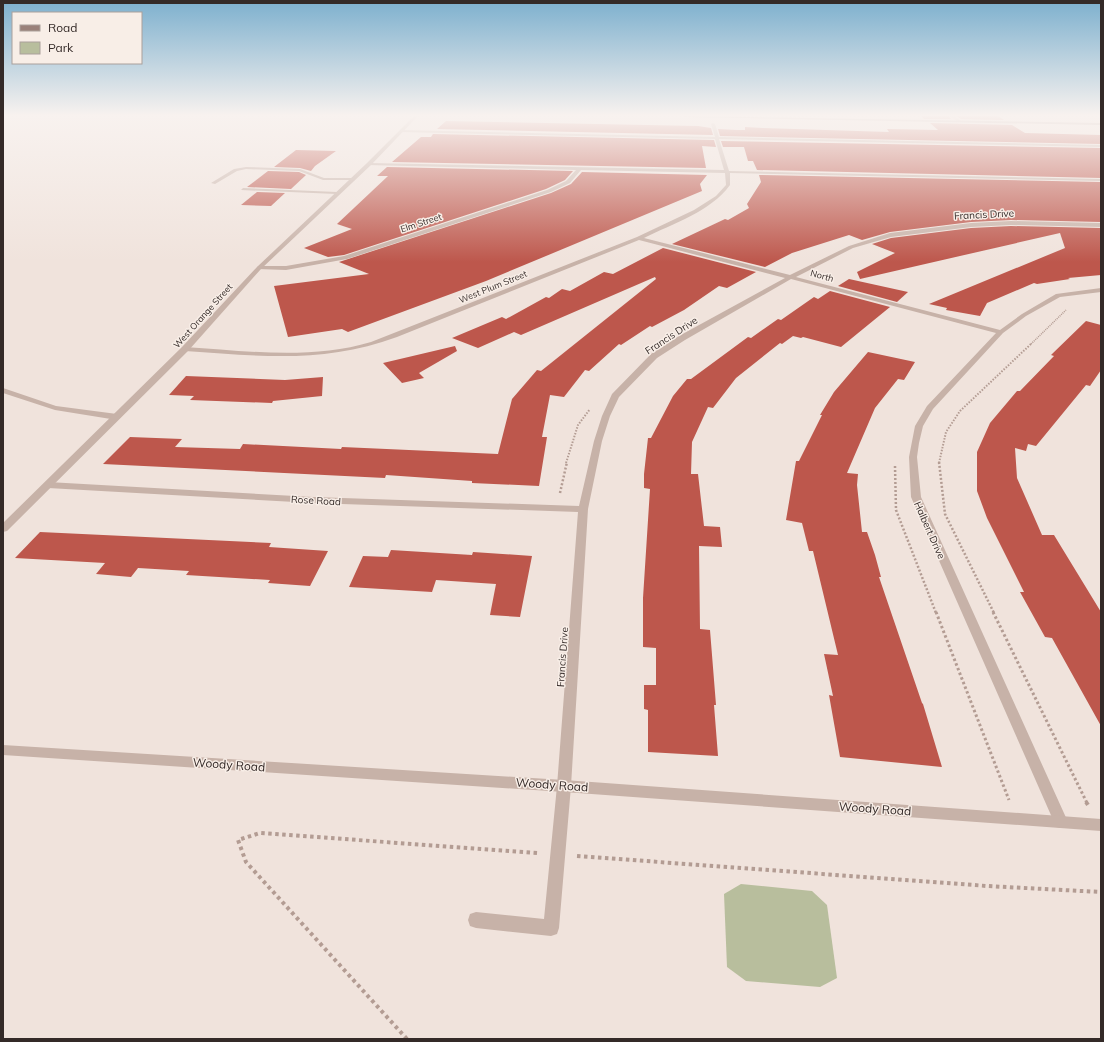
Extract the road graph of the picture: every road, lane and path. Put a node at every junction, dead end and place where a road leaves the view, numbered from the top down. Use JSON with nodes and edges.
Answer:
{"nodes":[{"id":1,"x":369,"y":164,"type":"edge"},
{"id":2,"x":402,"y":165,"type":"edge"},
{"id":3,"x":726,"y":165,"type":"edge"},
{"id":4,"x":580,"y":168,"type":"junction"},
{"id":5,"x":728,"y":172,"type":"junction"},
{"id":6,"x":351,"y":179,"type":"junction"},
{"id":7,"x":1101,"y":180,"type":"edge"},
{"id":8,"x":213,"y":183,"type":"dead end"},
{"id":9,"x":243,"y":189,"type":"dead end"},
{"id":10,"x":337,"y":193,"type":"junction"},
{"id":11,"x":1101,"y":225,"type":"edge"},
{"id":12,"x":639,"y":238,"type":"junction"},
{"id":13,"x":259,"y":268,"type":"junction"},
{"id":14,"x":791,"y":277,"type":"junction"},
{"id":15,"x":1101,"y":290,"type":"edge"},
{"id":16,"x":1067,"y":309,"type":"dead end"},
{"id":17,"x":1001,"y":332,"type":"junction"},
{"id":18,"x":185,"y":349,"type":"junction"},
{"id":19,"x":3,"y":390,"type":"edge"},
{"id":20,"x":591,"y":407,"type":"dead end"},
{"id":21,"x":117,"y":417,"type":"junction"},
{"id":22,"x":48,"y":485,"type":"junction"},
{"id":23,"x":560,"y":497,"type":"dead end"},
{"id":24,"x":583,"y":509,"type":"junction"},
{"id":25,"x":3,"y":528,"type":"edge"},
{"id":26,"x":3,"y":750,"type":"edge"},
{"id":27,"x":564,"y":786,"type":"junction"},
{"id":28,"x":1061,"y":822,"type":"junction"},
{"id":29,"x":1099,"y":825,"type":"edge"},
{"id":30,"x":557,"y":854,"type":"junction"},
{"id":31,"x":1101,"y":892,"type":"edge"},
{"id":32,"x":476,"y":920,"type":"dead end"},
{"id":33,"x":407,"y":1039,"type":"edge"}],
"edges":[{"from":1,"to":6,"type":"street","name":"West Orange Street"},
{"from":2,"to":4,"type":"street"},
{"from":3,"to":5,"type":"street"},
{"from":4,"to":5,"type":"street"},
{"from":4,"to":13,"type":"street","name":"Elm Street"},
{"from":5,"to":7,"type":"street"},
{"from":5,"to":12,"type":"street","name":"West Plum Street"},
{"from":6,"to":8,"type":"street"},
{"from":6,"to":10,"type":"street","name":"West Orange Street"},
{"from":9,"to":10,"type":"street"},
{"from":10,"to":13,"type":"street","name":"West Orange Street"},
{"from":11,"to":14,"type":"street","name":"Francis Drive"},
{"from":12,"to":14,"type":"street","name":"North"},
{"from":12,"to":18,"type":"street","name":"West Plum Street"},
{"from":13,"to":18,"type":"street","name":"West Orange Street"},
{"from":14,"to":17,"type":"street","name":"North"},
{"from":14,"to":24,"type":"street","name":"Francis Drive"},
{"from":15,"to":17,"type":"street","name":"Halbert Drive"},
{"from":16,"to":29,"type":"path"},
{"from":17,"to":28,"type":"street","name":"Halbert Drive"},
{"from":18,"to":21,"type":"street","name":"West Orange Street"},
{"from":19,"to":21,"type":"street"},
{"from":20,"to":23,"type":"path"},
{"from":21,"to":22,"type":"street","name":"West Orange Street"},
{"from":22,"to":24,"type":"street","name":"Rose Road"},
{"from":22,"to":25,"type":"street","name":"West Orange Street"},
{"from":24,"to":27,"type":"street","name":"Francis Drive"},
{"from":26,"to":27,"type":"street","name":"Woody Road"},
{"from":27,"to":28,"type":"street","name":"Woody Road"},
{"from":27,"to":30,"type":"street","name":"Francis Drive"},
{"from":28,"to":29,"type":"street","name":"Woody Road"},
{"from":30,"to":31,"type":"path"},
{"from":30,"to":32,"type":"street","name":"Francis Drive"},
{"from":30,"to":33,"type":"path"}]}
